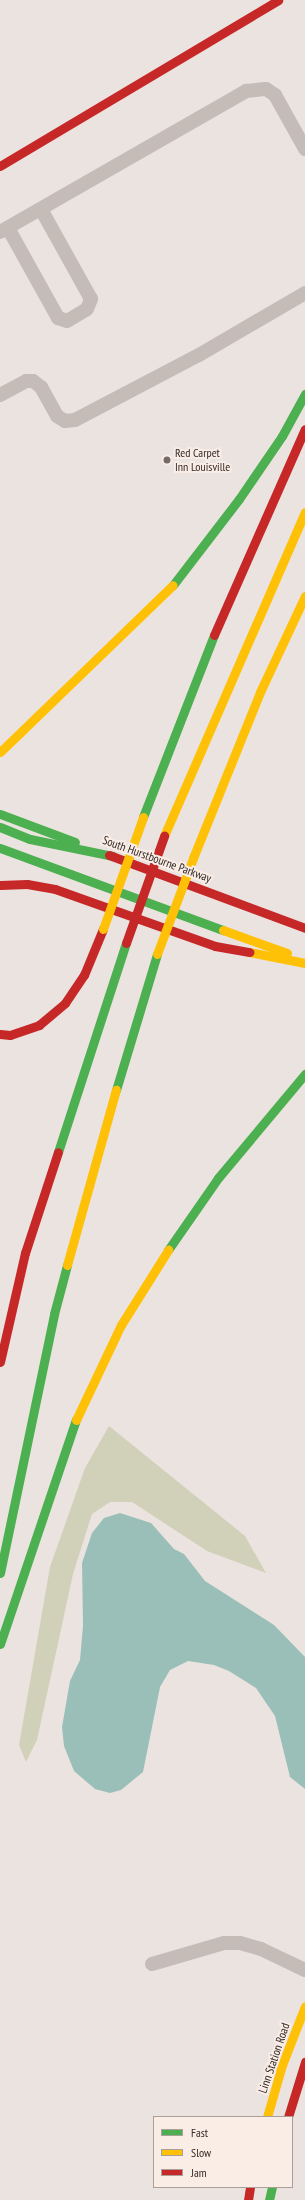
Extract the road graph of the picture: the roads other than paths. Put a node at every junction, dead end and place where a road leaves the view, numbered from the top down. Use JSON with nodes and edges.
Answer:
{"nodes":[{"id":1,"x":278,"y":0,"type":"edge"},
{"id":2,"x":305,"y":149,"type":"edge"},
{"id":3,"x":0,"y":166,"type":"edge"},
{"id":4,"x":42,"y":209,"type":"junction"},
{"id":5,"x":4,"y":230,"type":"edge"},
{"id":6,"x":305,"y":293,"type":"edge"},
{"id":7,"x":305,"y":394,"type":"edge"},
{"id":8,"x":0,"y":395,"type":"edge"},
{"id":9,"x":305,"y":429,"type":"edge"},
{"id":10,"x":305,"y":512,"type":"edge"},
{"id":11,"x":305,"y":596,"type":"edge"},
{"id":12,"x":0,"y":752,"type":"edge"},
{"id":13,"x":0,"y":814,"type":"edge"},
{"id":14,"x":0,"y":827,"type":"edge"},
{"id":15,"x":0,"y":848,"type":"edge"},
{"id":16,"x":113,"y":856,"type":"junction"},
{"id":17,"x":0,"y":885,"type":"edge"},
{"id":18,"x":305,"y":928,"type":"edge"},
{"id":19,"x":305,"y":959,"type":"edge"},
{"id":20,"x":305,"y":962,"type":"edge"},
{"id":21,"x":0,"y":1034,"type":"edge"},
{"id":22,"x":305,"y":1074,"type":"edge"},
{"id":23,"x":0,"y":1362,"type":"edge"},
{"id":24,"x":0,"y":1573,"type":"edge"},
{"id":25,"x":0,"y":1644,"type":"edge"},
{"id":26,"x":152,"y":1964,"type":"dead end"},
{"id":27,"x":305,"y":1970,"type":"edge"},
{"id":28,"x":305,"y":2006,"type":"edge"},
{"id":29,"x":305,"y":2062,"type":"edge"},
{"id":30,"x":267,"y":2116,"type":"edge"},
{"id":31,"x":288,"y":2116,"type":"edge"},
{"id":32,"x":250,"y":2188,"type":"edge"},
{"id":33,"x":272,"y":2188,"type":"edge"},
{"id":34,"x":248,"y":2200,"type":"edge"},
{"id":35,"x":269,"y":2200,"type":"edge"}],
"edges":[{"from":1,"to":3,"type":"main road"},
{"from":2,"to":4,"type":"street"},
{"from":4,"to":5,"type":"street"},
{"from":4,"to":5,"type":"street"},
{"from":6,"to":8,"type":"street"},
{"from":7,"to":12,"type":"main road"},
{"from":9,"to":21,"type":"main road","bridge":true},
{"from":10,"to":23,"type":"main road","bridge":true},
{"from":11,"to":24,"type":"main road","bridge":true},
{"from":13,"to":16,"type":"main road","name":"South Hurstbourne Parkway"},
{"from":14,"to":16,"type":"main road"},
{"from":15,"to":19,"type":"main road"},
{"from":16,"to":18,"type":"main road","name":"South Hurstbourne Parkway"},
{"from":17,"to":20,"type":"main road"},
{"from":22,"to":25,"type":"main road"},
{"from":26,"to":27,"type":"street"},
{"from":28,"to":30,"type":"main road","name":"Linn Station Road"},
{"from":29,"to":31,"type":"main road"},
{"from":32,"to":34,"type":"main road"},
{"from":33,"to":35,"type":"main road"}]}
